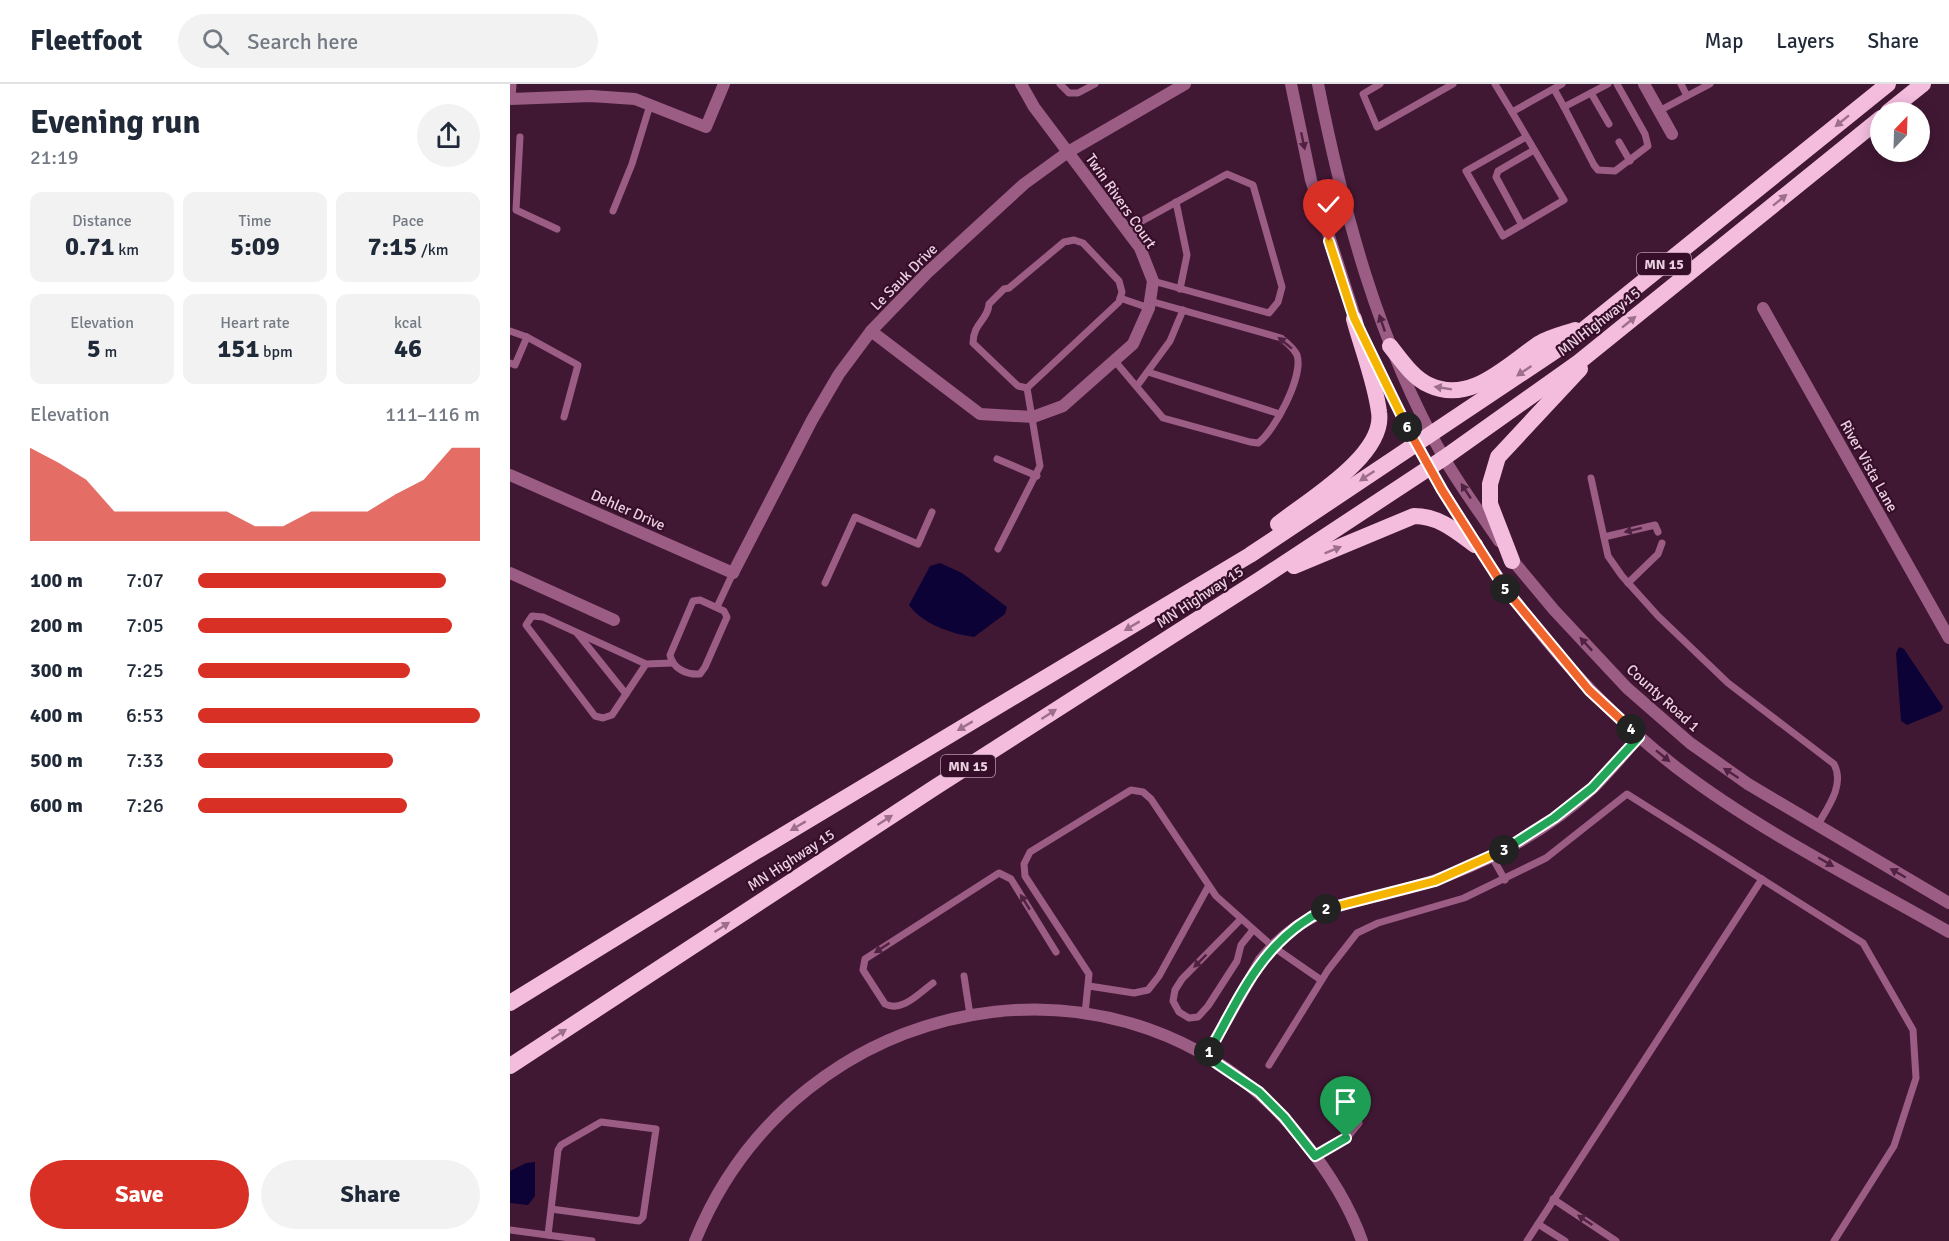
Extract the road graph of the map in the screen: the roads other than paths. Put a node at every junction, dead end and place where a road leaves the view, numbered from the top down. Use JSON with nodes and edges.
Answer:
{"nodes":[{"id":1,"x":513,"y":84,"type":"edge"},
{"id":2,"x":724,"y":84,"type":"edge"},
{"id":3,"x":1021,"y":84,"type":"edge"},
{"id":4,"x":1060,"y":84,"type":"edge"},
{"id":5,"x":1095,"y":84,"type":"edge"},
{"id":6,"x":1185,"y":84,"type":"edge"},
{"id":7,"x":1291,"y":84,"type":"edge"},
{"id":8,"x":1318,"y":84,"type":"edge"},
{"id":9,"x":1380,"y":84,"type":"edge"},
{"id":10,"x":1453,"y":84,"type":"edge"},
{"id":11,"x":1495,"y":84,"type":"edge"},
{"id":12,"x":1562,"y":84,"type":"edge"},
{"id":13,"x":1608,"y":84,"type":"edge"},
{"id":14,"x":1617,"y":84,"type":"edge"},
{"id":15,"x":1644,"y":84,"type":"edge"},
{"id":16,"x":1681,"y":84,"type":"edge"},
{"id":17,"x":1710,"y":84,"type":"edge"},
{"id":18,"x":1888,"y":84,"type":"edge"},
{"id":19,"x":1554,"y":88,"type":"junction"},
{"id":20,"x":1919,"y":88,"type":"edge"},
{"id":21,"x":1591,"y":93,"type":"junction"},
{"id":22,"x":1687,"y":96,"type":"junction"},
{"id":23,"x":511,"y":99,"type":"edge"},
{"id":24,"x":1901,"y":102,"type":"edge"},
{"id":25,"x":650,"y":105,"type":"junction"},
{"id":26,"x":1564,"y":107,"type":"junction"},
{"id":27,"x":1659,"y":111,"type":"junction"},
{"id":28,"x":1512,"y":112,"type":"junction"},
{"id":29,"x":1609,"y":124,"type":"dead end"},
{"id":30,"x":1870,"y":127,"type":"edge"},
{"id":31,"x":1672,"y":134,"type":"dead end"},
{"id":32,"x":520,"y":136,"type":"dead end"},
{"id":33,"x":1527,"y":137,"type":"junction"},
{"id":34,"x":1619,"y":142,"type":"dead end"},
{"id":35,"x":1534,"y":150,"type":"junction"},
{"id":36,"x":1068,"y":152,"type":"junction"},
{"id":37,"x":1630,"y":161,"type":"junction"},
{"id":38,"x":1176,"y":202,"type":"junction"},
{"id":39,"x":513,"y":209,"type":"edge"},
{"id":40,"x":613,"y":211,"type":"dead end"},
{"id":41,"x":1522,"y":225,"type":"junction"},
{"id":42,"x":557,"y":229,"type":"dead end"},
{"id":43,"x":1126,"y":230,"type":"junction"},
{"id":44,"x":1153,"y":281,"type":"junction"},
{"id":45,"x":1180,"y":289,"type":"junction"},
{"id":46,"x":1120,"y":298,"type":"junction"},
{"id":47,"x":1149,"y":304,"type":"junction"},
{"id":48,"x":1763,"y":308,"type":"dead end"},
{"id":49,"x":1183,"y":310,"type":"junction"},
{"id":50,"x":1354,"y":318,"type":"junction"},
{"id":51,"x":1589,"y":325,"type":"junction"},
{"id":52,"x":510,"y":331,"type":"edge"},
{"id":53,"x":871,"y":331,"type":"junction"},
{"id":54,"x":527,"y":337,"type":"junction"},
{"id":55,"x":1603,"y":343,"type":"junction"},
{"id":56,"x":1390,"y":346,"type":"junction"},
{"id":57,"x":1114,"y":360,"type":"junction"},
{"id":58,"x":510,"y":363,"type":"edge"},
{"id":59,"x":1148,"y":372,"type":"junction"},
{"id":60,"x":1137,"y":387,"type":"junction"},
{"id":61,"x":1027,"y":388,"type":"junction"},
{"id":62,"x":1280,"y":414,"type":"junction"},
{"id":63,"x":564,"y":417,"type":"dead end"},
{"id":64,"x":1033,"y":417,"type":"junction"},
{"id":65,"x":1432,"y":434,"type":"junction"},
{"id":66,"x":1415,"y":442,"type":"junction"},
{"id":67,"x":1444,"y":458,"type":"junction"},
{"id":68,"x":997,"y":459,"type":"dead end"},
{"id":69,"x":1429,"y":468,"type":"junction"},
{"id":70,"x":510,"y":475,"type":"edge"},
{"id":71,"x":1037,"y":476,"type":"junction"},
{"id":72,"x":1591,"y":478,"type":"dead end"},
{"id":73,"x":932,"y":512,"type":"dead end"},
{"id":74,"x":1658,"y":532,"type":"dead end"},
{"id":75,"x":1604,"y":537,"type":"junction"},
{"id":76,"x":1662,"y":543,"type":"dead end"},
{"id":77,"x":1475,"y":545,"type":"junction"},
{"id":78,"x":998,"y":549,"type":"dead end"},
{"id":79,"x":1512,"y":561,"type":"junction"},
{"id":80,"x":510,"y":573,"type":"edge"},
{"id":81,"x":733,"y":573,"type":"junction"},
{"id":82,"x":1208,"y":580,"type":"junction"},
{"id":83,"x":1259,"y":580,"type":"junction"},
{"id":84,"x":825,"y":583,"type":"dead end"},
{"id":85,"x":1628,"y":583,"type":"junction"},
{"id":86,"x":717,"y":607,"type":"junction"},
{"id":87,"x":614,"y":620,"type":"dead end"},
{"id":88,"x":575,"y":632,"type":"junction"},
{"id":89,"x":1949,"y":638,"type":"edge"},
{"id":90,"x":672,"y":663,"type":"junction"},
{"id":91,"x":646,"y":664,"type":"junction"},
{"id":92,"x":626,"y":694,"type":"junction"},
{"id":93,"x":1639,"y":737,"type":"junction"},
{"id":94,"x":1817,"y":826,"type":"junction"},
{"id":95,"x":1492,"y":857,"type":"junction"},
{"id":96,"x":1762,"y":879,"type":"junction"},
{"id":97,"x":1504,"y":880,"type":"junction"},
{"id":98,"x":1208,"y":887,"type":"junction"},
{"id":99,"x":1949,"y":903,"type":"edge"},
{"id":100,"x":1241,"y":919,"type":"junction"},
{"id":101,"x":1253,"y":930,"type":"junction"},
{"id":102,"x":1949,"y":932,"type":"edge"},
{"id":103,"x":1272,"y":946,"type":"junction"},
{"id":104,"x":1056,"y":952,"type":"dead end"},
{"id":105,"x":964,"y":976,"type":"dead end"},
{"id":106,"x":1321,"y":980,"type":"junction"},
{"id":107,"x":933,"y":983,"type":"dead end"},
{"id":108,"x":1089,"y":986,"type":"junction"},
{"id":109,"x":510,"y":1004,"type":"edge"},
{"id":110,"x":1086,"y":1014,"type":"junction"},
{"id":111,"x":970,"y":1015,"type":"junction"},
{"id":112,"x":1206,"y":1056,"type":"junction"},
{"id":113,"x":1269,"y":1065,"type":"dead end"},
{"id":114,"x":510,"y":1066,"type":"edge"},
{"id":115,"x":1359,"y":1123,"type":"dead end"},
{"id":116,"x":1315,"y":1156,"type":"junction"},
{"id":117,"x":1553,"y":1199,"type":"junction"},
{"id":118,"x":551,"y":1209,"type":"junction"},
{"id":119,"x":1538,"y":1224,"type":"junction"},
{"id":120,"x":510,"y":1230,"type":"edge"},
{"id":121,"x":548,"y":1235,"type":"junction"},
{"id":122,"x":592,"y":1241,"type":"edge"},
{"id":123,"x":695,"y":1241,"type":"edge"},
{"id":124,"x":1362,"y":1241,"type":"edge"},
{"id":125,"x":1527,"y":1241,"type":"edge"},
{"id":126,"x":1565,"y":1241,"type":"edge"},
{"id":127,"x":1616,"y":1241,"type":"edge"},
{"id":128,"x":1834,"y":1241,"type":"edge"}],
"edges":[{"from":1,"to":23,"type":"lane"},
{"from":2,"to":25,"type":"street"},
{"from":3,"to":36,"type":"street","name":"Twin Rivers Court"},
{"from":4,"to":5,"type":"lane"},
{"from":6,"to":36,"type":"street","name":"Le Sauk Drive"},
{"from":7,"to":50,"type":"street","one_way":true},
{"from":56,"to":8,"type":"street","name":"County Road 1","one_way":true},
{"from":9,"to":10,"type":"lane"},
{"from":11,"to":28,"type":"lane"},
{"from":12,"to":19,"type":"lane"},
{"from":13,"to":21,"type":"lane"},
{"from":14,"to":37,"type":"lane"},
{"from":15,"to":27,"type":"street"},
{"from":16,"to":22,"type":"lane"},
{"from":17,"to":22,"type":"lane"},
{"from":18,"to":51,"type":"highway","name":"MN Highway 15","number":"MN 15","one_way":true},
{"from":19,"to":26,"type":"lane"},
{"from":19,"to":28,"type":"lane"},
{"from":20,"to":24,"type":"highway"},
{"from":21,"to":26,"type":"lane"},
{"from":21,"to":29,"type":"lane"},
{"from":22,"to":27,"type":"lane"},
{"from":23,"to":25,"type":"street"},
{"from":25,"to":40,"type":"lane"},
{"from":26,"to":37,"type":"lane"},
{"from":27,"to":31,"type":"street"},
{"from":28,"to":33,"type":"lane"},
{"from":55,"to":30,"type":"highway","name":"MN Highway 15","number":"MN 15","one_way":true},
{"from":32,"to":39,"type":"lane"},
{"from":33,"to":35,"type":"lane"},
{"from":33,"to":41,"type":"lane"},
{"from":34,"to":37,"type":"lane"},
{"from":35,"to":41,"type":"lane"},
{"from":35,"to":41,"type":"lane"},
{"from":36,"to":43,"type":"street","name":"Twin Rivers Court"},
{"from":36,"to":53,"type":"street","name":"Le Sauk Drive"},
{"from":38,"to":43,"type":"lane"},
{"from":38,"to":45,"type":"lane"},
{"from":38,"to":45,"type":"lane"},
{"from":39,"to":42,"type":"lane"},
{"from":43,"to":44,"type":"street","name":"Twin Rivers Court"},
{"from":44,"to":45,"type":"lane"},
{"from":44,"to":47,"type":"street"},
{"from":46,"to":47,"type":"lane"},
{"from":46,"to":61,"type":"lane"},
{"from":46,"to":61,"type":"lane"},
{"from":47,"to":49,"type":"lane"},
{"from":47,"to":57,"type":"street"},
{"from":48,"to":89,"type":"street","name":"River Vista Lane"},
{"from":49,"to":59,"type":"lane"},
{"from":62,"to":49,"type":"lane","one_way":true},
{"from":50,"to":66,"type":"street"},
{"from":50,"to":82,"type":"highway"},
{"from":51,"to":56,"type":"highway","one_way":true},
{"from":51,"to":65,"type":"highway","name":"MN Highway 15","number":"MN 15","one_way":true},
{"from":52,"to":54,"type":"lane"},
{"from":53,"to":64,"type":"street"},
{"from":53,"to":81,"type":"street","name":"Le Sauk Drive"},
{"from":54,"to":58,"type":"lane"},
{"from":54,"to":63,"type":"lane"},
{"from":55,"to":67,"type":"highway","name":"MN Highway 15","number":"MN 15"},
{"from":55,"to":79,"type":"highway"},
{"from":56,"to":65,"type":"street","name":"County Road 1"},
{"from":57,"to":60,"type":"lane"},
{"from":57,"to":64,"type":"street"},
{"from":59,"to":60,"type":"lane"},
{"from":59,"to":62,"type":"lane"},
{"from":60,"to":62,"type":"lane"},
{"from":61,"to":64,"type":"lane"},
{"from":64,"to":71,"type":"lane"},
{"from":65,"to":66,"type":"highway","number":"MN 15"},
{"from":65,"to":67,"type":"street","name":"County Road 1"},
{"from":66,"to":69,"type":"street"},
{"from":66,"to":82,"type":"highway","name":"MN Highway 15","number":"MN 15","one_way":true},
{"from":67,"to":69,"type":"highway","name":"MN Highway 15","number":"MN 15"},
{"from":79,"to":67,"type":"street","name":"County Road 1","one_way":true},
{"from":68,"to":71,"type":"lane"},
{"from":69,"to":77,"type":"street"},
{"from":69,"to":83,"type":"highway","name":"MN Highway 15","number":"MN 15"},
{"from":70,"to":81,"type":"street","name":"Dehler Drive"},
{"from":71,"to":78,"type":"lane"},
{"from":72,"to":75,"type":"lane"},
{"from":73,"to":84,"type":"lane"},
{"from":74,"to":75,"type":"lane","one_way":true},
{"from":75,"to":85,"type":"lane"},
{"from":76,"to":85,"type":"lane"},
{"from":83,"to":77,"type":"highway","one_way":true},
{"from":77,"to":93,"type":"street"},
{"from":94,"to":79,"type":"street","name":"County Road 1","one_way":true},
{"from":80,"to":87,"type":"street"},
{"from":81,"to":86,"type":"lane"},
{"from":82,"to":109,"type":"highway","name":"MN Highway 15","number":"MN 15","one_way":true},
{"from":114,"to":83,"type":"highway","name":"MN Highway 15","number":"MN 15","one_way":true},
{"from":85,"to":94,"type":"lane"},
{"from":86,"to":90,"type":"lane"},
{"from":86,"to":90,"type":"lane"},
{"from":88,"to":91,"type":"lane"},
{"from":88,"to":92,"type":"lane"},
{"from":88,"to":92,"type":"lane"},
{"from":90,"to":91,"type":"lane"},
{"from":91,"to":92,"type":"lane"},
{"from":93,"to":95,"type":"street"},
{"from":93,"to":102,"type":"street","one_way":true},
{"from":99,"to":94,"type":"street","name":"County Road 1","one_way":true},
{"from":95,"to":97,"type":"lane"},
{"from":95,"to":103,"type":"street"},
{"from":96,"to":97,"type":"lane"},
{"from":96,"to":117,"type":"lane"},
{"from":96,"to":128,"type":"lane"},
{"from":97,"to":106,"type":"lane"},
{"from":98,"to":100,"type":"lane"},
{"from":98,"to":108,"type":"lane"},
{"from":98,"to":108,"type":"lane"},
{"from":100,"to":101,"type":"lane"},
{"from":100,"to":101,"type":"lane","one_way":true},
{"from":101,"to":103,"type":"lane"},
{"from":103,"to":106,"type":"lane"},
{"from":103,"to":112,"type":"street"},
{"from":104,"to":107,"type":"lane","one_way":true},
{"from":105,"to":111,"type":"lane"},
{"from":106,"to":113,"type":"lane"},
{"from":108,"to":110,"type":"lane"},
{"from":110,"to":111,"type":"street"},
{"from":110,"to":112,"type":"street"},
{"from":111,"to":123,"type":"street"},
{"from":112,"to":116,"type":"street"},
{"from":115,"to":116,"type":"lane"},
{"from":116,"to":124,"type":"street"},
{"from":117,"to":119,"type":"lane"},
{"from":127,"to":117,"type":"lane","one_way":true},
{"from":118,"to":118,"type":"lane"},
{"from":118,"to":121,"type":"lane"},
{"from":119,"to":125,"type":"lane"},
{"from":119,"to":126,"type":"lane"},
{"from":120,"to":121,"type":"lane"},
{"from":121,"to":122,"type":"lane"}]}
